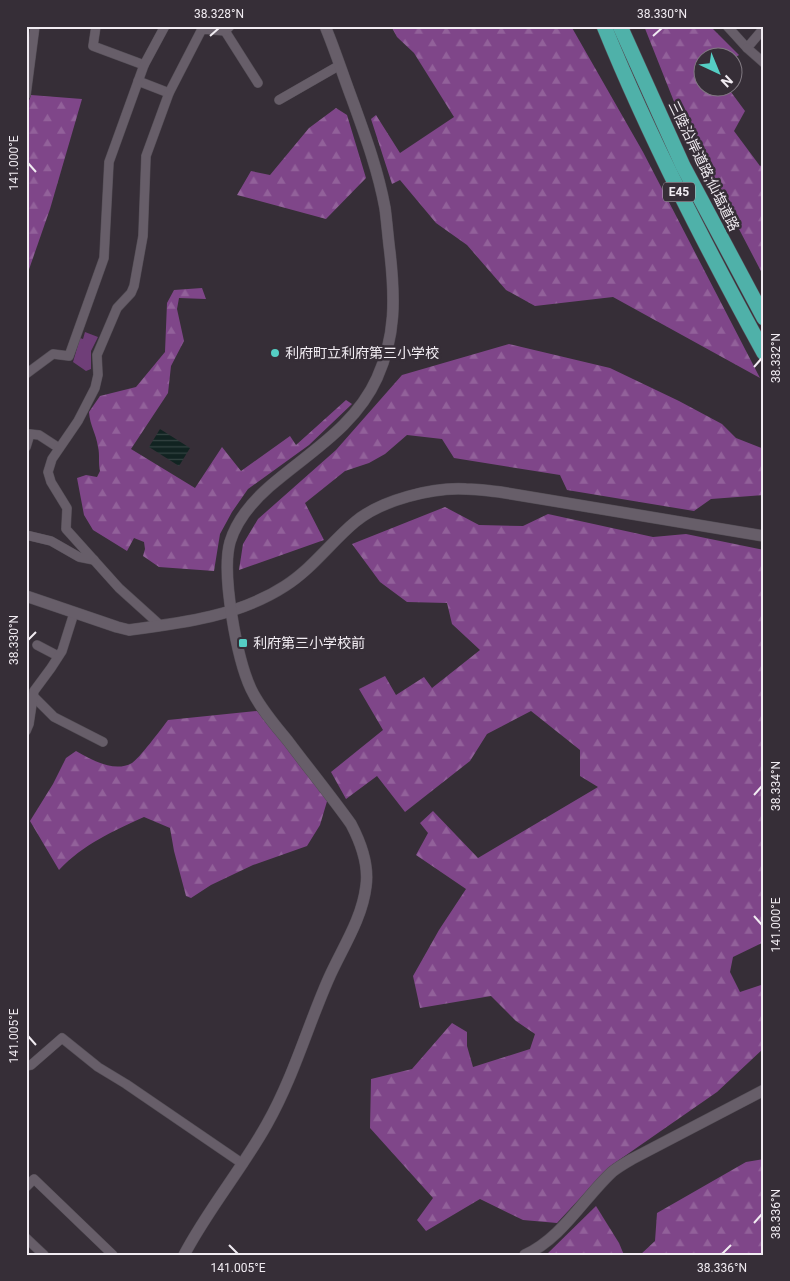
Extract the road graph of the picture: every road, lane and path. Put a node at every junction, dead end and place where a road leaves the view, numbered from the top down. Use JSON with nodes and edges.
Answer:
{"nodes":[{"id":1,"x":35,"y":26,"type":"edge"},
{"id":2,"x":96,"y":26,"type":"edge"},
{"id":3,"x":164,"y":26,"type":"edge"},
{"id":4,"x":326,"y":26,"type":"edge"},
{"id":5,"x":604,"y":26,"type":"edge"},
{"id":6,"x":620,"y":26,"type":"edge"},
{"id":7,"x":727,"y":26,"type":"edge"},
{"id":8,"x":198,"y":28,"type":"edge"},
{"id":9,"x":764,"y":28,"type":"edge"},
{"id":10,"x":227,"y":29,"type":"edge"},
{"id":11,"x":747,"y":48,"type":"junction"},
{"id":12,"x":764,"y":63,"type":"edge"},
{"id":13,"x":144,"y":65,"type":"junction"},
{"id":14,"x":340,"y":65,"type":"junction"},
{"id":15,"x":138,"y":81,"type":"junction"},
{"id":16,"x":258,"y":83,"type":"dead end"},
{"id":17,"x":169,"y":93,"type":"junction"},
{"id":18,"x":26,"y":95,"type":"edge"},
{"id":19,"x":279,"y":100,"type":"dead end"},
{"id":20,"x":764,"y":318,"type":"edge"},
{"id":21,"x":764,"y":353,"type":"edge"},
{"id":22,"x":26,"y":374,"type":"edge"},
{"id":23,"x":26,"y":447,"type":"edge"},
{"id":24,"x":59,"y":448,"type":"junction"},
{"id":25,"x":26,"y":535,"type":"edge"},
{"id":26,"x":764,"y":536,"type":"edge"},
{"id":27,"x":94,"y":560,"type":"junction"},
{"id":28,"x":26,"y":596,"type":"edge"},
{"id":29,"x":231,"y":611,"type":"junction"},
{"id":30,"x":74,"y":613,"type":"junction"},
{"id":31,"x":160,"y":625,"type":"junction"},
{"id":32,"x":38,"y":645,"type":"dead end"},
{"id":33,"x":58,"y":656,"type":"junction"},
{"id":34,"x":33,"y":696,"type":"junction"},
{"id":35,"x":26,"y":731,"type":"edge"},
{"id":36,"x":103,"y":742,"type":"dead end"},
{"id":37,"x":26,"y":1066,"type":"edge"},
{"id":38,"x":764,"y":1090,"type":"edge"},
{"id":39,"x":243,"y":1164,"type":"junction"},
{"id":40,"x":26,"y":1187,"type":"edge"},
{"id":41,"x":26,"y":1238,"type":"edge"},
{"id":42,"x":111,"y":1254,"type":"edge"},
{"id":43,"x":44,"y":1255,"type":"edge"},
{"id":44,"x":184,"y":1255,"type":"edge"},
{"id":45,"x":525,"y":1255,"type":"edge"}],
"edges":[{"from":1,"to":18,"type":"street"},
{"from":2,"to":13,"type":"street"},
{"from":3,"to":13,"type":"street"},
{"from":4,"to":14,"type":"street"},
{"from":5,"to":21,"type":"highway","number":"E45"},
{"from":6,"to":20,"type":"highway","name":"三陸沿岸道路;仙塩道路","number":"E45"},
{"from":7,"to":11,"type":"street"},
{"from":8,"to":10,"type":"street"},
{"from":8,"to":17,"type":"street"},
{"from":9,"to":11,"type":"street"},
{"from":10,"to":16,"type":"street"},
{"from":11,"to":12,"type":"street"},
{"from":13,"to":15,"type":"street"},
{"from":14,"to":19,"type":"street"},
{"from":14,"to":29,"type":"street"},
{"from":15,"to":17,"type":"street"},
{"from":15,"to":22,"type":"street"},
{"from":17,"to":24,"type":"street"},
{"from":23,"to":24,"type":"street"},
{"from":24,"to":27,"type":"street"},
{"from":25,"to":27,"type":"street"},
{"from":26,"to":29,"type":"street"},
{"from":27,"to":31,"type":"street"},
{"from":28,"to":30,"type":"street"},
{"from":29,"to":31,"type":"street"},
{"from":29,"to":39,"type":"street"},
{"from":30,"to":31,"type":"street"},
{"from":30,"to":33,"type":"street"},
{"from":32,"to":33,"type":"street"},
{"from":33,"to":34,"type":"street"},
{"from":34,"to":35,"type":"street"},
{"from":34,"to":36,"type":"street"},
{"from":37,"to":39,"type":"street"},
{"from":38,"to":45,"type":"street"},
{"from":39,"to":44,"type":"street"},
{"from":40,"to":42,"type":"street"},
{"from":41,"to":43,"type":"street"}]}
